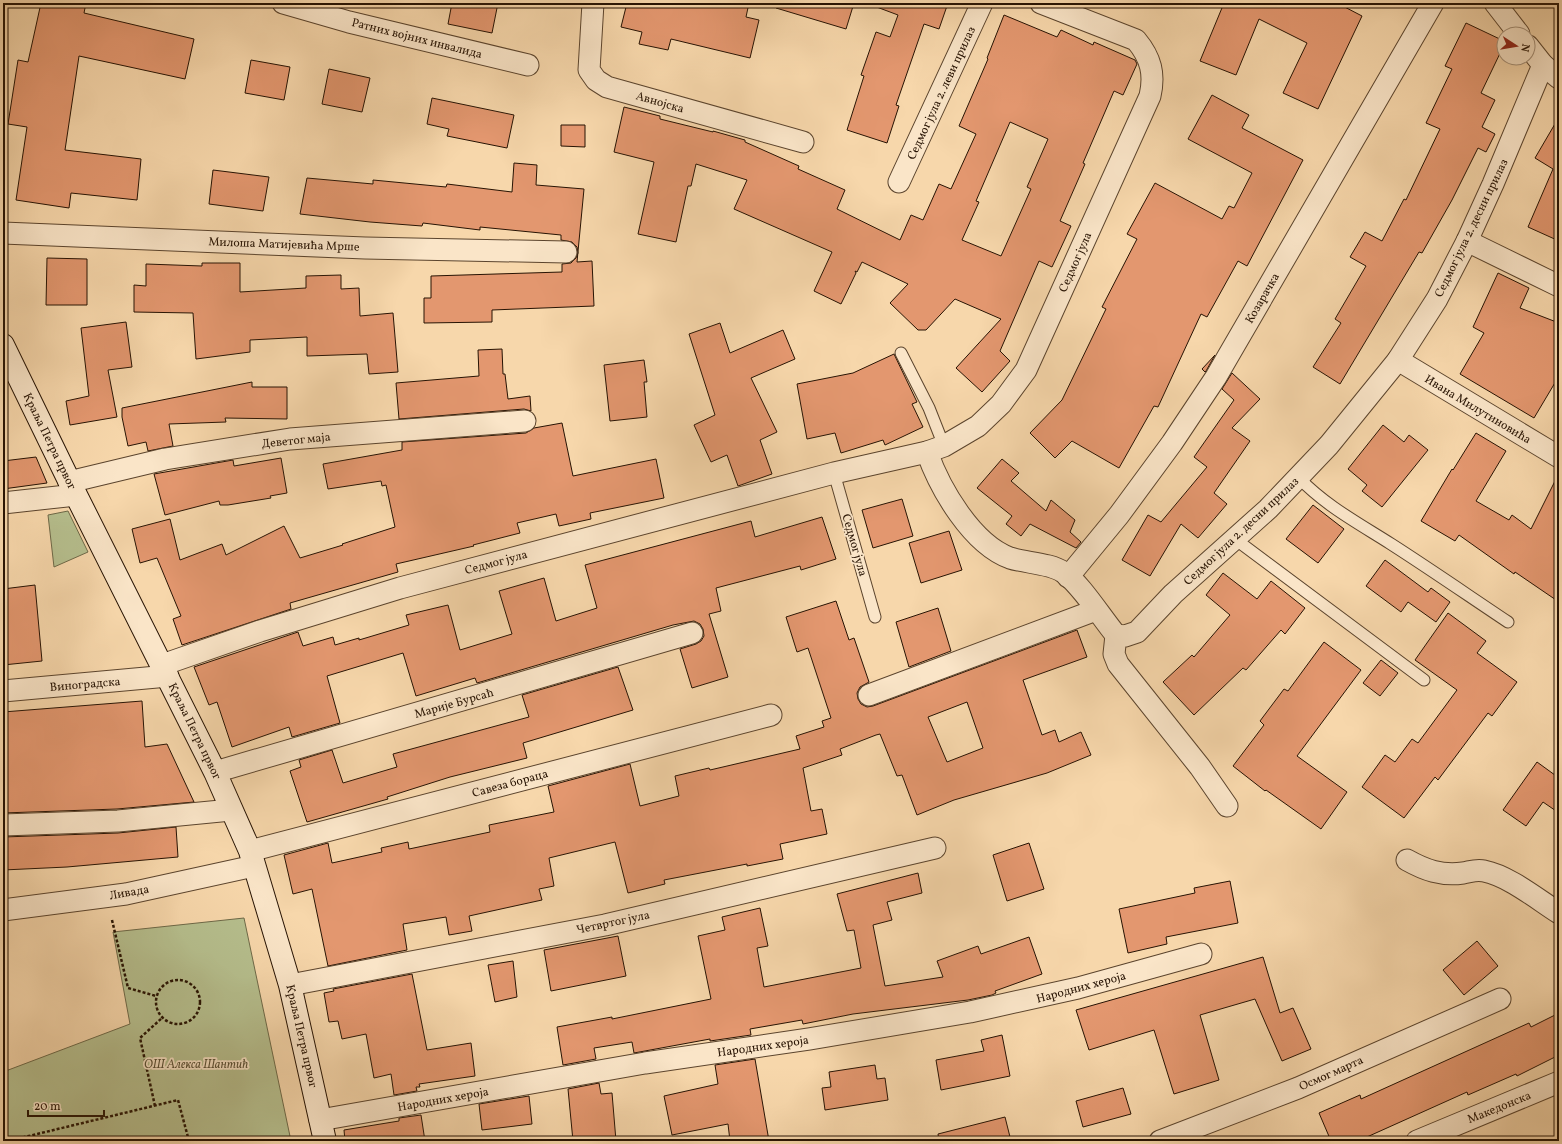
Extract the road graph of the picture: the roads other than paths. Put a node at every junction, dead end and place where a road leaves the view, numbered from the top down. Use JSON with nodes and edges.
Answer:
{"nodes":[{"id":1,"x":283,"y":3,"type":"edge"},
{"id":2,"x":593,"y":3,"type":"edge"},
{"id":3,"x":982,"y":3,"type":"edge"},
{"id":4,"x":1041,"y":3,"type":"edge"},
{"id":5,"x":1433,"y":3,"type":"edge"},
{"id":6,"x":1495,"y":3,"type":"edge"},
{"id":7,"x":1513,"y":26,"type":"edge"},
{"id":8,"x":1536,"y":56,"type":"edge"},
{"id":9,"x":528,"y":65,"type":"dead end"},
{"id":10,"x":1543,"y":65,"type":"junction"},
{"id":11,"x":1559,"y":78,"type":"edge"},
{"id":12,"x":803,"y":142,"type":"dead end"},
{"id":13,"x":899,"y":182,"type":"dead end"},
{"id":14,"x":3,"y":233,"type":"edge"},
{"id":15,"x":1467,"y":240,"type":"junction"},
{"id":16,"x":566,"y":252,"type":"dead end"},
{"id":17,"x":1559,"y":286,"type":"edge"},
{"id":18,"x":3,"y":345,"type":"edge"},
{"id":19,"x":901,"y":353,"type":"dead end"},
{"id":20,"x":1398,"y":360,"type":"junction"},
{"id":21,"x":525,"y":421,"type":"dead end"},
{"id":22,"x":936,"y":449,"type":"junction"},
{"id":23,"x":1559,"y":457,"type":"edge"},
{"id":24,"x":834,"y":473,"type":"junction"},
{"id":25,"x":1299,"y":478,"type":"junction"},
{"id":26,"x":73,"y":488,"type":"junction"},
{"id":27,"x":3,"y":503,"type":"edge"},
{"id":28,"x":1235,"y":539,"type":"junction"},
{"id":29,"x":1068,"y":576,"type":"junction"},
{"id":30,"x":1096,"y":610,"type":"junction"},
{"id":31,"x":875,"y":617,"type":"dead end"},
{"id":32,"x":1508,"y":622,"type":"dead end"},
{"id":33,"x":692,"y":632,"type":"dead end"},
{"id":34,"x":1116,"y":635,"type":"junction"},
{"id":35,"x":165,"y":670,"type":"junction"},
{"id":36,"x":1424,"y":680,"type":"dead end"},
{"id":37,"x":3,"y":691,"type":"edge"},
{"id":38,"x":869,"y":695,"type":"dead end"},
{"id":39,"x":771,"y":715,"type":"dead end"},
{"id":40,"x":215,"y":772,"type":"junction"},
{"id":41,"x":1227,"y":806,"type":"dead end"},
{"id":42,"x":231,"y":810,"type":"junction"},
{"id":43,"x":3,"y":825,"type":"edge"},
{"id":44,"x":934,"y":848,"type":"dead end"},
{"id":45,"x":252,"y":858,"type":"junction"},
{"id":46,"x":1407,"y":860,"type":"dead end"},
{"id":47,"x":3,"y":910,"type":"edge"},
{"id":48,"x":1559,"y":913,"type":"edge"},
{"id":49,"x":1201,"y":954,"type":"dead end"},
{"id":50,"x":290,"y":985,"type":"junction"},
{"id":51,"x":1500,"y":999,"type":"dead end"},
{"id":52,"x":1559,"y":1082,"type":"edge"},
{"id":53,"x":320,"y":1120,"type":"junction"},
{"id":54,"x":325,"y":1141,"type":"edge"},
{"id":55,"x":1160,"y":1141,"type":"edge"},
{"id":56,"x":1417,"y":1141,"type":"edge"}],
"edges":[{"from":1,"to":9,"type":"street","name":"Ратних војних инвалида"},
{"from":2,"to":12,"type":"street","name":"Авнојска"},
{"from":3,"to":13,"type":"street","name":"Седмог јула 2. леви прилаз"},
{"from":4,"to":22,"type":"street","name":"Седмог јула"},
{"from":5,"to":29,"type":"street","name":"Козарачка"},
{"from":6,"to":7,"type":"street"},
{"from":8,"to":10,"type":"street"},
{"from":10,"to":11,"type":"street"},
{"from":10,"to":15,"type":"street","name":"Седмог јула 2. десни прилаз"},
{"from":14,"to":16,"type":"street","name":"Милоша Матијевића Мрше"},
{"from":15,"to":17,"type":"street"},
{"from":15,"to":20,"type":"street","name":"Седмог јула 2. десни прилаз"},
{"from":18,"to":26,"type":"street","name":"Краља Петра првог"},
{"from":19,"to":22,"type":"lane"},
{"from":20,"to":23,"type":"street","name":"Ивана Милутиновића"},
{"from":20,"to":25,"type":"street","name":"Седмог јула 2. десни прилаз"},
{"from":21,"to":26,"type":"street","name":"Деветог маја"},
{"from":22,"to":24,"type":"street","name":"Седмог јула"},
{"from":22,"to":29,"type":"street"},
{"from":24,"to":31,"type":"lane","name":"Седмог јула"},
{"from":24,"to":35,"type":"street","name":"Седмог јула"},
{"from":25,"to":28,"type":"street","name":"Седмог јула 2. десни прилаз"},
{"from":25,"to":32,"type":"lane"},
{"from":26,"to":27,"type":"street","name":"Деветог маја"},
{"from":26,"to":35,"type":"street","name":"Краља Петра првог"},
{"from":28,"to":34,"type":"street","name":"Седмог јула 2. десни прилаз"},
{"from":28,"to":36,"type":"lane"},
{"from":29,"to":30,"type":"street"},
{"from":30,"to":34,"type":"street"},
{"from":30,"to":38,"type":"street"},
{"from":33,"to":40,"type":"street","name":"Марије Бурсаћ"},
{"from":34,"to":41,"type":"street"},
{"from":35,"to":37,"type":"street","name":"Виноградска"},
{"from":35,"to":40,"type":"street","name":"Краља Петра првог"},
{"from":39,"to":45,"type":"street","name":"Савеза бораца"},
{"from":40,"to":42,"type":"street","name":"Краља Петра првог"},
{"from":42,"to":43,"type":"street"},
{"from":42,"to":45,"type":"street","name":"Краља Петра првог"},
{"from":44,"to":50,"type":"street","name":"Четвртог јула"},
{"from":45,"to":47,"type":"street","name":"Ливада"},
{"from":45,"to":50,"type":"street","name":"Краља Петра првог"},
{"from":46,"to":48,"type":"street"},
{"from":49,"to":53,"type":"street","name":"Народних хероја"},
{"from":50,"to":53,"type":"street","name":"Краља Петра првог"},
{"from":51,"to":55,"type":"street","name":"Осмог марта"},
{"from":52,"to":56,"type":"street","name":"Македонска"},
{"from":53,"to":54,"type":"street","name":"Краља Петра првог"}]}
